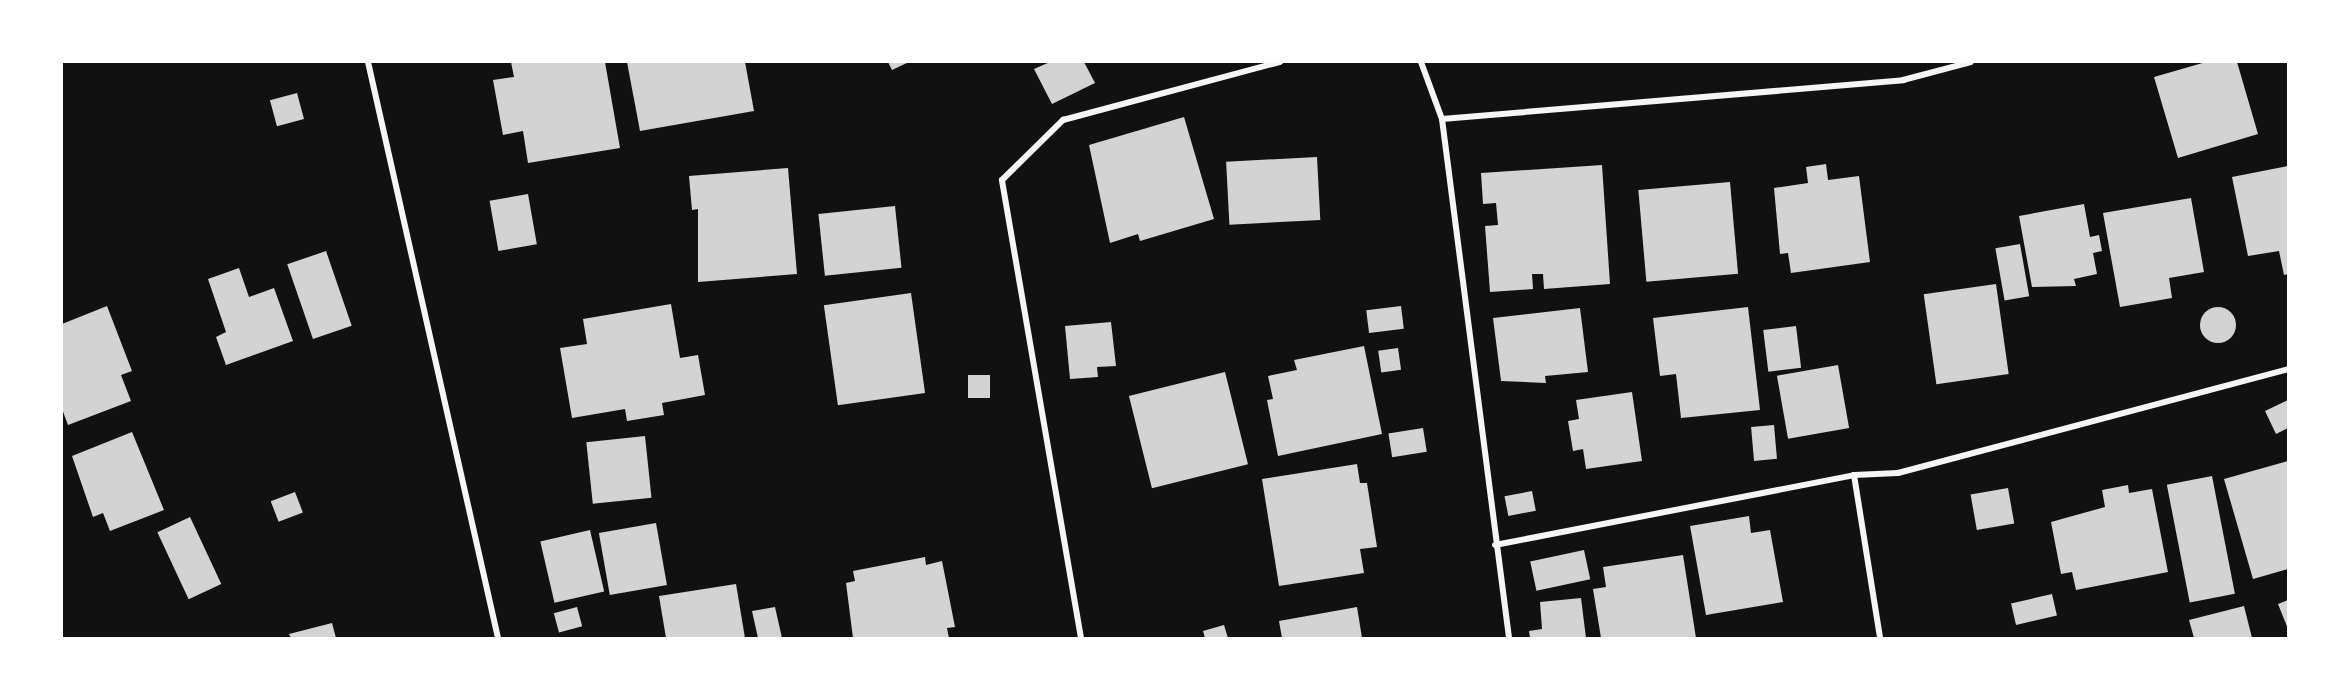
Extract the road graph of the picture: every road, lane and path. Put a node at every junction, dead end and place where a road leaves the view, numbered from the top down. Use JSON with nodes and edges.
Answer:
{"nodes":[{"id":1,"x":368,"y":62,"type":"edge"},
{"id":2,"x":1281,"y":62,"type":"edge"},
{"id":3,"x":1421,"y":62,"type":"edge"},
{"id":4,"x":1971,"y":62,"type":"edge"},
{"id":5,"x":1442,"y":119,"type":"junction"},
{"id":6,"x":2289,"y":369,"type":"edge"},
{"id":7,"x":1854,"y":475,"type":"junction"},
{"id":8,"x":1495,"y":545,"type":"junction"},
{"id":9,"x":498,"y":639,"type":"edge"},
{"id":10,"x":1081,"y":639,"type":"edge"},
{"id":11,"x":1509,"y":639,"type":"edge"},
{"id":12,"x":1880,"y":639,"type":"edge"}],
"edges":[{"from":1,"to":9,"type":"street"},
{"from":2,"to":10,"type":"street"},
{"from":3,"to":5,"type":"street"},
{"from":4,"to":5,"type":"street"},
{"from":5,"to":8,"type":"street"},
{"from":6,"to":7,"type":"street"},
{"from":7,"to":8,"type":"street"},
{"from":7,"to":12,"type":"street"},
{"from":8,"to":11,"type":"street"}]}
